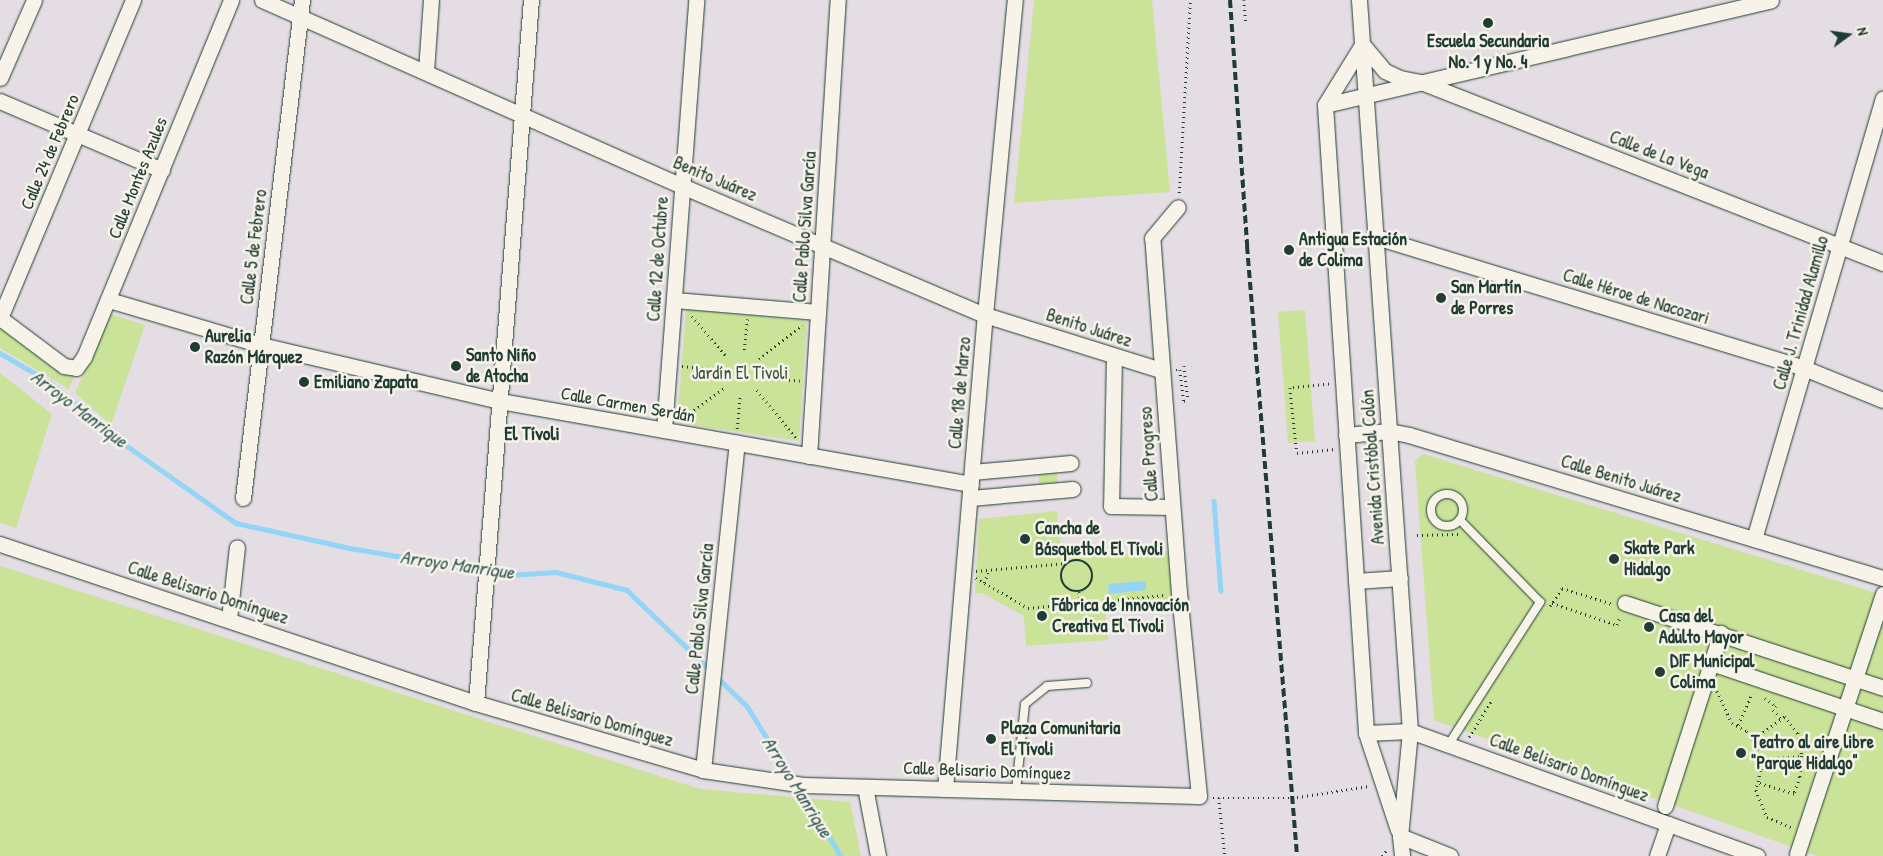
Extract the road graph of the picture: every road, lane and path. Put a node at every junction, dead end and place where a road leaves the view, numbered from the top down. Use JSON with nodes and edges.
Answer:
{"nodes":[{"id":1,"x":34,"y":0,"type":"edge"},
{"id":2,"x":133,"y":0,"type":"edge"},
{"id":3,"x":231,"y":0,"type":"edge"},
{"id":4,"x":302,"y":0,"type":"edge"},
{"id":5,"x":431,"y":0,"type":"edge"},
{"id":6,"x":531,"y":0,"type":"edge"},
{"id":7,"x":696,"y":0,"type":"edge"},
{"id":8,"x":838,"y":0,"type":"edge"},
{"id":9,"x":1015,"y":0,"type":"edge"},
{"id":10,"x":1190,"y":0,"type":"edge"},
{"id":11,"x":1244,"y":0,"type":"edge"},
{"id":12,"x":1360,"y":0,"type":"edge"},
{"id":13,"x":1771,"y":0,"type":"edge"},
{"id":14,"x":265,"y":1,"type":"edge"},
{"id":15,"x":300,"y":17,"type":"junction"},
{"id":16,"x":1246,"y":21,"type":"dead end"},
{"id":17,"x":1362,"y":45,"type":"junction"},
{"id":18,"x":426,"y":71,"type":"junction"},
{"id":19,"x":0,"y":78,"type":"edge"},
{"id":20,"x":1421,"y":82,"type":"junction"},
{"id":21,"x":1366,"y":95,"type":"junction"},
{"id":22,"x":1883,"y":98,"type":"edge"},
{"id":23,"x":0,"y":101,"type":"edge"},
{"id":24,"x":1325,"y":105,"type":"junction"},
{"id":25,"x":522,"y":114,"type":"junction"},
{"id":26,"x":78,"y":133,"type":"junction"},
{"id":27,"x":162,"y":170,"type":"junction"},
{"id":28,"x":682,"y":186,"type":"junction"},
{"id":29,"x":1178,"y":207,"type":"joint"},
{"id":30,"x":1376,"y":238,"type":"junction"},
{"id":31,"x":822,"y":245,"type":"junction"},
{"id":32,"x":1840,"y":246,"type":"junction"},
{"id":33,"x":1883,"y":263,"type":"edge"},
{"id":34,"x":108,"y":300,"type":"junction"},
{"id":35,"x":680,"y":304,"type":"junction"},
{"id":36,"x":748,"y":315,"type":"dead end"},
{"id":37,"x":985,"y":315,"type":"junction"},
{"id":38,"x":813,"y":316,"type":"junction"},
{"id":39,"x":0,"y":318,"type":"edge"},
{"id":40,"x":261,"y":345,"type":"junction"},
{"id":41,"x":744,"y":350,"type":"dead end"},
{"id":42,"x":726,"y":356,"type":"dead end"},
{"id":43,"x":1114,"y":356,"type":"junction"},
{"id":44,"x":759,"y":359,"type":"dead end"},
{"id":45,"x":682,"y":366,"type":"dead end"},
{"id":46,"x":1184,"y":366,"type":"dead end"},
{"id":47,"x":1804,"y":368,"type":"junction"},
{"id":48,"x":718,"y":370,"type":"dead end"},
{"id":49,"x":1161,"y":370,"type":"junction"},
{"id":50,"x":764,"y":377,"type":"dead end"},
{"id":51,"x":803,"y":382,"type":"dead end"},
{"id":52,"x":1343,"y":382,"type":"junction"},
{"id":53,"x":724,"y":388,"type":"dead end"},
{"id":54,"x":757,"y":390,"type":"dead end"},
{"id":55,"x":740,"y":396,"type":"dead end"},
{"id":56,"x":1188,"y":400,"type":"dead end"},
{"id":57,"x":1883,"y":400,"type":"edge"},
{"id":58,"x":500,"y":401,"type":"junction"},
{"id":59,"x":671,"y":426,"type":"junction"},
{"id":60,"x":1389,"y":431,"type":"junction"},
{"id":61,"x":737,"y":437,"type":"junction"},
{"id":62,"x":799,"y":441,"type":"dead end"},
{"id":63,"x":1347,"y":441,"type":"junction"},
{"id":64,"x":809,"y":456,"type":"junction"},
{"id":65,"x":971,"y":485,"type":"junction"},
{"id":66,"x":243,"y":498,"type":"dead end"},
{"id":67,"x":1172,"y":508,"type":"junction"},
{"id":68,"x":1460,"y":520,"type":"junction"},
{"id":69,"x":1463,"y":534,"type":"dead end"},
{"id":70,"x":1417,"y":535,"type":"dead end"},
{"id":71,"x":1754,"y":539,"type":"junction"},
{"id":72,"x":0,"y":544,"type":"edge"},
{"id":73,"x":237,"y":547,"type":"dead end"},
{"id":74,"x":1067,"y":563,"type":"junction"},
{"id":75,"x":1400,"y":578,"type":"junction"},
{"id":76,"x":1883,"y":578,"type":"edge"},
{"id":77,"x":1356,"y":581,"type":"junction"},
{"id":78,"x":1079,"y":592,"type":"junction"},
{"id":79,"x":1179,"y":593,"type":"junction"},
{"id":80,"x":1883,"y":594,"type":"edge"},
{"id":81,"x":1081,"y":603,"type":"junction"},
{"id":82,"x":1620,"y":604,"type":"joint"},
{"id":83,"x":229,"y":619,"type":"junction"},
{"id":84,"x":1617,"y":625,"type":"dead end"},
{"id":85,"x":1721,"y":633,"type":"junction"},
{"id":86,"x":1710,"y":667,"type":"junction"},
{"id":87,"x":1855,"y":678,"type":"junction"},
{"id":88,"x":1087,"y":683,"type":"dead end"},
{"id":89,"x":1883,"y":688,"type":"edge"},
{"id":90,"x":476,"y":703,"type":"junction"},
{"id":91,"x":1845,"y":708,"type":"junction"},
{"id":92,"x":1781,"y":718,"type":"junction"},
{"id":93,"x":1883,"y":721,"type":"edge"},
{"id":94,"x":1738,"y":725,"type":"junction"},
{"id":95,"x":1410,"y":731,"type":"junction"},
{"id":96,"x":1366,"y":733,"type":"junction"},
{"id":97,"x":1754,"y":738,"type":"junction"},
{"id":98,"x":1448,"y":744,"type":"junction"},
{"id":99,"x":1802,"y":756,"type":"junction"},
{"id":100,"x":1763,"y":759,"type":"junction"},
{"id":101,"x":703,"y":770,"type":"junction"},
{"id":102,"x":1758,"y":783,"type":"junction"},
{"id":103,"x":1383,"y":784,"type":"junction"},
{"id":104,"x":865,"y":787,"type":"junction"},
{"id":105,"x":945,"y":789,"type":"junction"},
{"id":106,"x":1016,"y":791,"type":"junction"},
{"id":107,"x":1199,"y":796,"type":"junction"},
{"id":108,"x":1219,"y":798,"type":"junction"},
{"id":109,"x":1665,"y":806,"type":"dead end"},
{"id":110,"x":1668,"y":824,"type":"junction"},
{"id":111,"x":1804,"y":832,"type":"junction"},
{"id":112,"x":1400,"y":836,"type":"junction"},
{"id":113,"x":1797,"y":854,"type":"dead end"},
{"id":114,"x":878,"y":856,"type":"edge"},
{"id":115,"x":1225,"y":856,"type":"edge"},
{"id":116,"x":1402,"y":856,"type":"edge"},
{"id":117,"x":1450,"y":856,"type":"edge"},
{"id":118,"x":1657,"y":856,"type":"edge"},
{"id":119,"x":1757,"y":856,"type":"edge"}],
"edges":[{"from":1,"to":19,"type":"street"},
{"from":2,"to":26,"type":"street","name":"Calle 24 de Febrero"},
{"from":3,"to":27,"type":"street","name":"Calle Montes Azules"},
{"from":4,"to":15,"type":"street","name":"Calle 5 de Febrero"},
{"from":5,"to":18,"type":"street"},
{"from":6,"to":25,"type":"street"},
{"from":7,"to":28,"type":"street","name":"Calle 12 de Octubre"},
{"from":8,"to":31,"type":"street","name":"Calle Pablo Silva García"},
{"from":9,"to":37,"type":"street","name":"Calle 18 de Marzo"},
{"from":10,"to":29,"type":"path"},
{"from":11,"to":16,"type":"path"},
{"from":12,"to":17,"type":"street","name":"Avenida Cristóbal Colón"},
{"from":13,"to":20,"type":"street"},
{"from":14,"to":15,"type":"street","name":"Benito Juárez"},
{"from":15,"to":18,"type":"street","name":"Benito Juárez"},
{"from":15,"to":40,"type":"street","name":"Calle 5 de Febrero"},
{"from":17,"to":20,"type":"street","name":"Calle de La Vega"},
{"from":17,"to":21,"type":"street","name":"Avenida Cristóbal Colón"},
{"from":17,"to":24,"type":"street"},
{"from":18,"to":25,"type":"street","name":"Benito Juárez"},
{"from":20,"to":21,"type":"street"},
{"from":20,"to":32,"type":"street","name":"Calle de La Vega"},
{"from":21,"to":24,"type":"street"},
{"from":21,"to":30,"type":"street","name":"Avenida Cristóbal Colón"},
{"from":22,"to":32,"type":"street","name":"Calle J. Trinidad Alamillo"},
{"from":23,"to":26,"type":"street"},
{"from":24,"to":52,"type":"street","name":"Avenida Cristóbal Colón"},
{"from":25,"to":28,"type":"street","name":"Benito Juárez"},
{"from":25,"to":58,"type":"street"},
{"from":26,"to":27,"type":"street"},
{"from":26,"to":39,"type":"street","name":"Calle 24 de Febrero"},
{"from":27,"to":34,"type":"street","name":"Calle Montes Azules"},
{"from":28,"to":31,"type":"street","name":"Benito Juárez"},
{"from":28,"to":35,"type":"street","name":"Calle 12 de Octubre"},
{"from":29,"to":49,"type":"street","name":"Calle Progreso"},
{"from":30,"to":47,"type":"street","name":"Calle Héroe de Nacozari"},
{"from":30,"to":60,"type":"street","name":"Avenida Cristóbal Colón"},
{"from":31,"to":37,"type":"street","name":"Benito Juárez"},
{"from":31,"to":38,"type":"street","name":"Calle Pablo Silva García"},
{"from":32,"to":33,"type":"street","name":"Calle de La Vega"},
{"from":32,"to":47,"type":"street","name":"Calle J. Trinidad Alamillo"},
{"from":34,"to":39,"type":"street","name":"Calle Montes Azules"},
{"from":34,"to":40,"type":"street","name":"Calle Carmen Serdán"},
{"from":35,"to":38,"type":"street"},
{"from":35,"to":42,"type":"path"},
{"from":35,"to":59,"type":"street","name":"Calle 12 de Octubre"},
{"from":36,"to":41,"type":"path"},
{"from":37,"to":43,"type":"street","name":"Benito Juárez"},
{"from":37,"to":65,"type":"street","name":"Calle 18 de Marzo"},
{"from":38,"to":44,"type":"path"},
{"from":38,"to":64,"type":"street","name":"Calle Pablo Silva García"},
{"from":40,"to":58,"type":"street","name":"Calle Carmen Serdán"},
{"from":40,"to":66,"type":"street","name":"Calle 5 de Febrero"},
{"from":43,"to":49,"type":"street","name":"Benito Juárez"},
{"from":43,"to":67,"type":"street"},
{"from":45,"to":48,"type":"path"},
{"from":46,"to":56,"type":"path"},
{"from":47,"to":57,"type":"street","name":"Calle Héroe de Nacozari"},
{"from":47,"to":71,"type":"street","name":"Calle J. Trinidad Alamillo"},
{"from":49,"to":67,"type":"street","name":"Calle Progreso"},
{"from":50,"to":51,"type":"path"},
{"from":52,"to":63,"type":"street","name":"Avenida Cristóbal Colón"},
{"from":52,"to":63,"type":"path"},
{"from":53,"to":59,"type":"path"},
{"from":54,"to":62,"type":"path"},
{"from":55,"to":61,"type":"path"},
{"from":58,"to":59,"type":"street","name":"Calle Carmen Serdán"},
{"from":58,"to":90,"type":"street"},
{"from":59,"to":61,"type":"street","name":"Calle Carmen Serdán"},
{"from":60,"to":63,"type":"street","name":"Calle Benito Juárez"},
{"from":60,"to":71,"type":"street","name":"Calle Benito Juárez"},
{"from":60,"to":75,"type":"street","name":"Avenida Cristóbal Colón"},
{"from":61,"to":64,"type":"street","name":"Calle Carmen Serdán"},
{"from":61,"to":101,"type":"street","name":"Calle Pablo Silva García"},
{"from":63,"to":77,"type":"street","name":"Avenida Cristóbal Colón"},
{"from":64,"to":65,"type":"street","name":"Calle Carmen Serdán"},
{"from":65,"to":65,"type":"street"},
{"from":65,"to":105,"type":"street","name":"Calle 18 de Marzo"},
{"from":67,"to":79,"type":"street","name":"Calle Progreso"},
{"from":68,"to":68,"type":"lane"},
{"from":68,"to":98,"type":"lane"},
{"from":69,"to":70,"type":"path"},
{"from":71,"to":76,"type":"street","name":"Calle Benito Juárez"},
{"from":72,"to":83,"type":"street","name":"Calle Belisario Domínguez"},
{"from":73,"to":83,"type":"street"},
{"from":74,"to":78,"type":"path"},
{"from":74,"to":78,"type":"path"},
{"from":74,"to":81,"type":"path"},
{"from":75,"to":77,"type":"street"},
{"from":75,"to":95,"type":"street","name":"Avenida Cristóbal Colón"},
{"from":77,"to":96,"type":"street","name":"Avenida Cristóbal Colón"},
{"from":78,"to":81,"type":"path"},
{"from":79,"to":81,"type":"path"},
{"from":79,"to":107,"type":"street","name":"Calle Progreso"},
{"from":80,"to":87,"type":"street"},
{"from":82,"to":84,"type":"path"},
{"from":82,"to":85,"type":"street"},
{"from":83,"to":90,"type":"street","name":"Calle Belisario Domínguez"},
{"from":85,"to":86,"type":"street"},
{"from":85,"to":87,"type":"street"},
{"from":86,"to":91,"type":"street"},
{"from":86,"to":94,"type":"path"},
{"from":86,"to":109,"type":"street"},
{"from":87,"to":89,"type":"street"},
{"from":87,"to":91,"type":"street"},
{"from":88,"to":106,"type":"lane"},
{"from":90,"to":101,"type":"street","name":"Calle Belisario Domínguez"},
{"from":91,"to":93,"type":"street"},
{"from":91,"to":111,"type":"street"},
{"from":92,"to":94,"type":"path"},
{"from":92,"to":97,"type":"path"},
{"from":92,"to":99,"type":"path"},
{"from":94,"to":97,"type":"path"},
{"from":95,"to":96,"type":"street","name":"Calle Belisario Domínguez"},
{"from":95,"to":98,"type":"street","name":"Calle Belisario Domínguez"},
{"from":95,"to":112,"type":"street","name":"Avenida Cristóbal Colón"},
{"from":96,"to":103,"type":"street","name":"Avenida Cristóbal Colón"},
{"from":97,"to":100,"type":"path"},
{"from":98,"to":110,"type":"street","name":"Calle Belisario Domínguez"},
{"from":99,"to":100,"type":"path"},
{"from":99,"to":102,"type":"path"},
{"from":100,"to":102,"type":"path"},
{"from":101,"to":104,"type":"street","name":"Calle Belisario Domínguez"},
{"from":102,"to":111,"type":"path"},
{"from":103,"to":108,"type":"path"},
{"from":103,"to":112,"type":"street","name":"Avenida Cristóbal Colón"},
{"from":104,"to":105,"type":"street","name":"Calle Belisario Domínguez"},
{"from":104,"to":114,"type":"street"},
{"from":105,"to":106,"type":"street","name":"Calle Belisario Domínguez"},
{"from":106,"to":107,"type":"street","name":"Calle Belisario Domínguez"},
{"from":107,"to":108,"type":"path"},
{"from":108,"to":115,"type":"path"},
{"from":110,"to":118,"type":"street"},
{"from":110,"to":119,"type":"street","name":"Calle Belisario Domínguez"},
{"from":111,"to":113,"type":"street"},
{"from":112,"to":116,"type":"street","name":"Avenida Cristóbal Colón"},
{"from":112,"to":117,"type":"street"}]}
